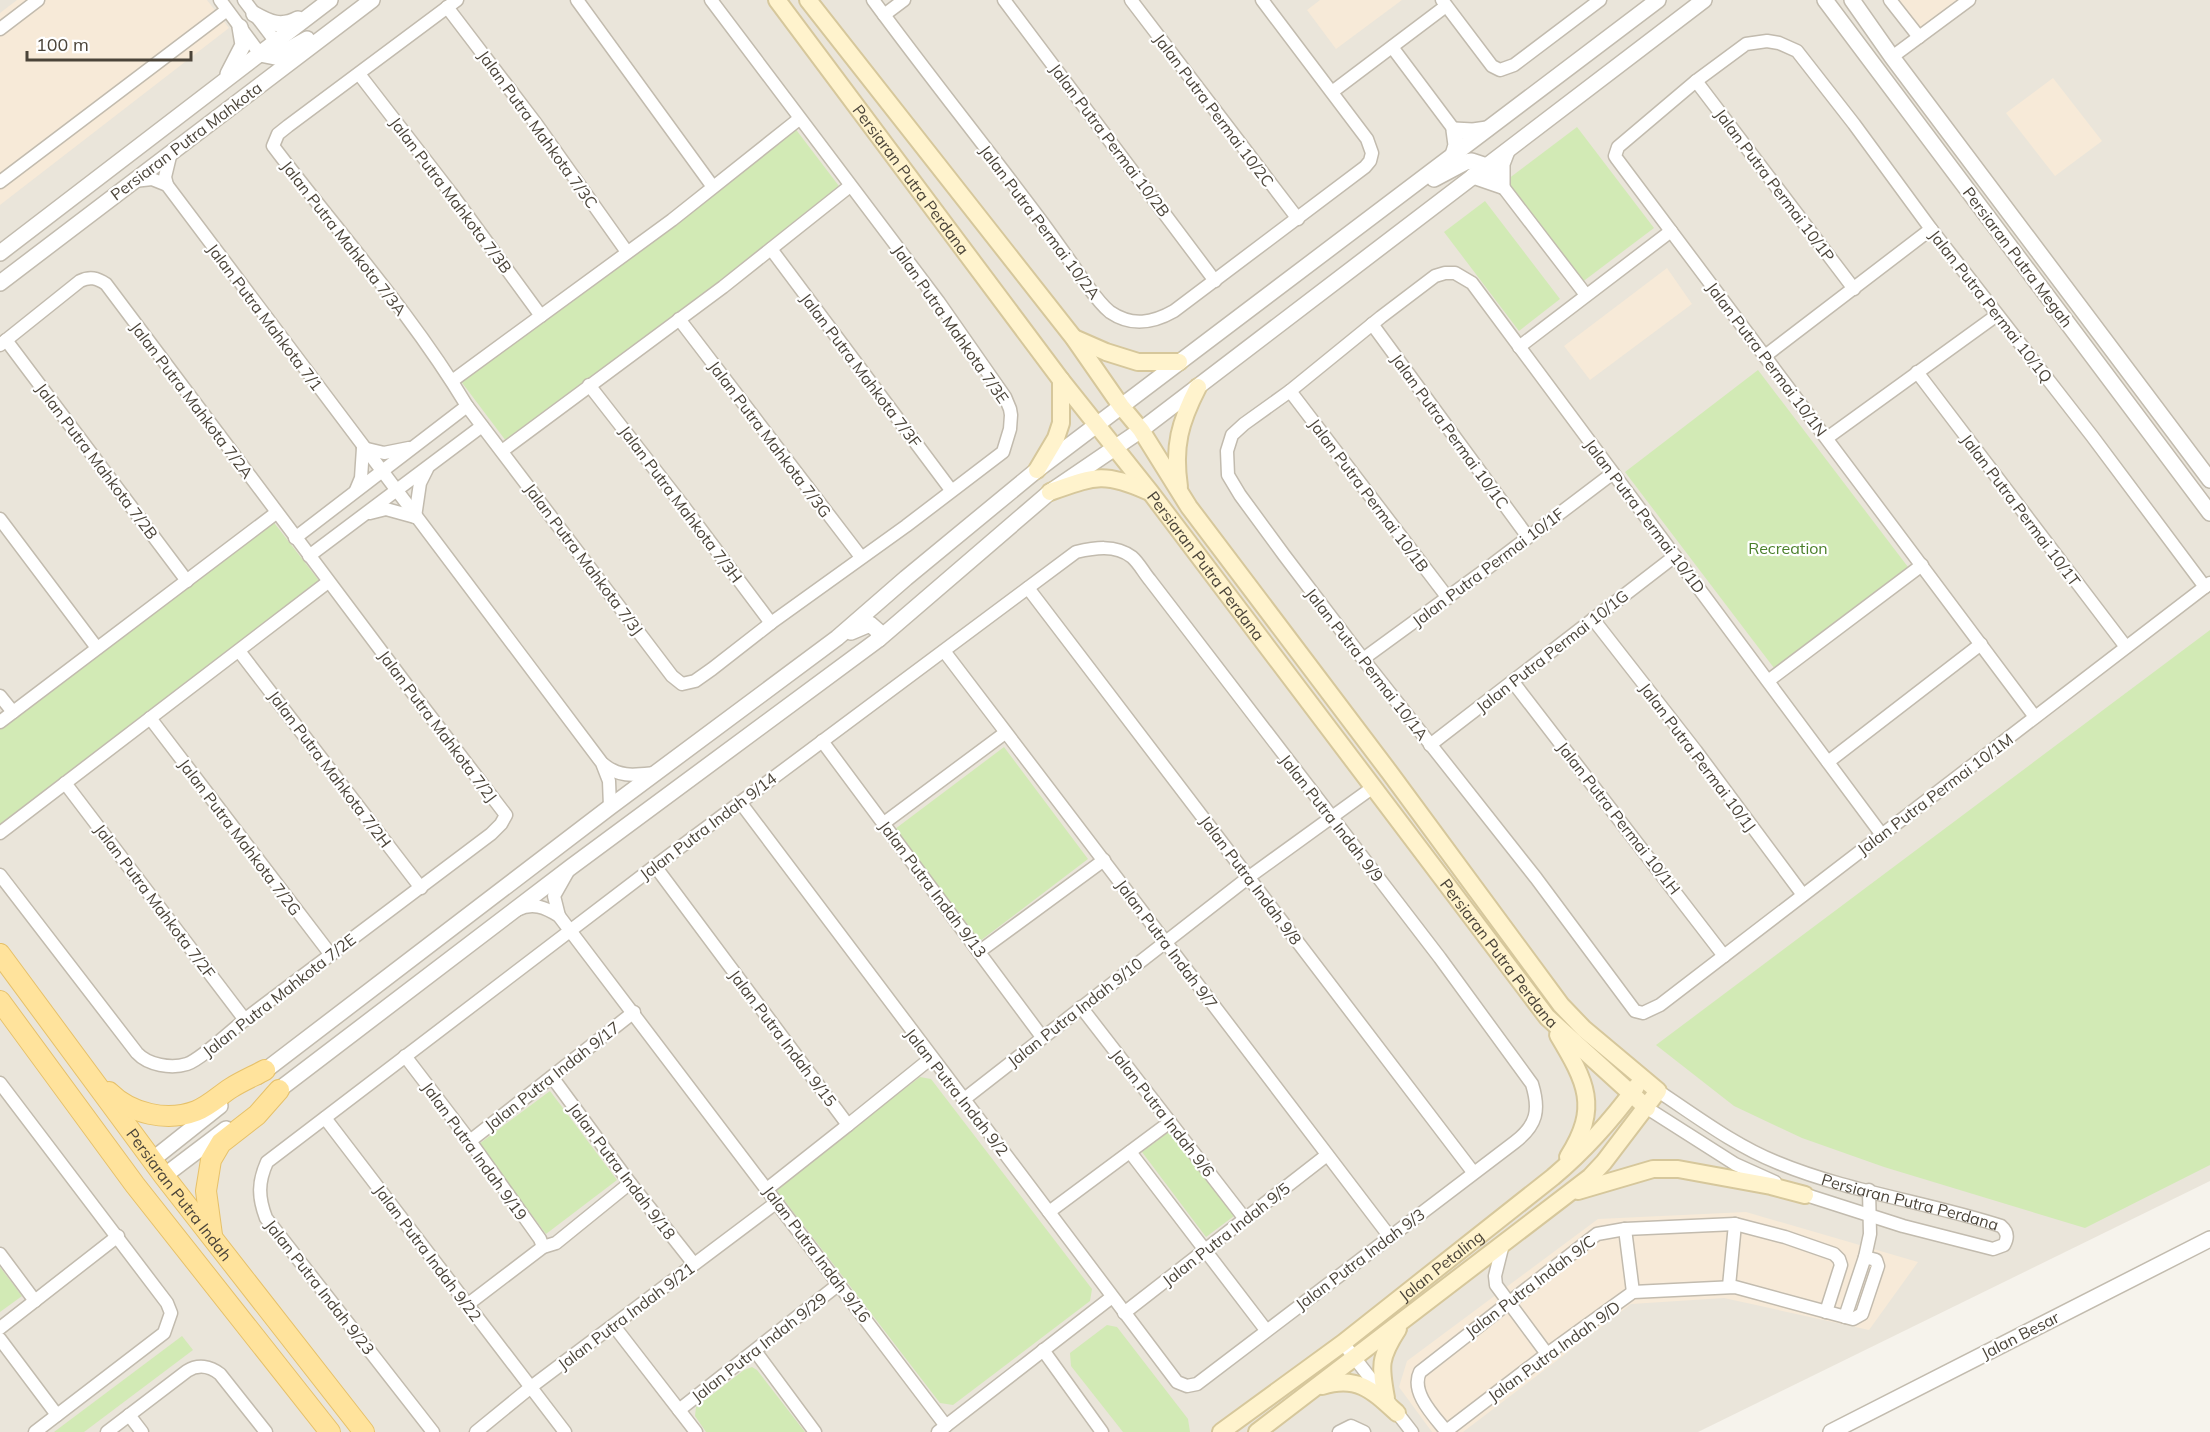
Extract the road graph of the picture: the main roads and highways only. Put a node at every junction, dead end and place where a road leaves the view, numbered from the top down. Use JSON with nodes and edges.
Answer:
{"nodes":[{"id":1,"x":777,"y":0,"type":"edge"},
{"id":2,"x":808,"y":0,"type":"edge"},
{"id":3,"x":1073,"y":337,"type":"junction"},
{"id":4,"x":1179,"y":362,"type":"road end"},
{"id":5,"x":1060,"y":380,"type":"junction"},
{"id":6,"x":1198,"y":387,"type":"road end"},
{"id":7,"x":1037,"y":470,"type":"road end"},
{"id":8,"x":1050,"y":492,"type":"road end"},
{"id":9,"x":1150,"y":493,"type":"junction"},
{"id":10,"x":1189,"y":507,"type":"junction"},
{"id":11,"x":0,"y":954,"type":"edge"},
{"id":12,"x":0,"y":1001,"type":"edge"},
{"id":13,"x":1547,"y":1017,"type":"junction"},
{"id":14,"x":84,"y":1067,"type":"junction"},
{"id":15,"x":265,"y":1070,"type":"road end"},
{"id":16,"x":1642,"y":1079,"type":"junction"},
{"id":17,"x":279,"y":1090,"type":"road end"},
{"id":18,"x":1658,"y":1091,"type":"joint"},
{"id":19,"x":1631,"y":1095,"type":"junction"},
{"id":20,"x":1647,"y":1108,"type":"junction"},
{"id":21,"x":82,"y":1114,"type":"junction"},
{"id":22,"x":155,"y":1169,"type":"junction"},
{"id":23,"x":1553,"y":1177,"type":"junction"},
{"id":24,"x":1805,"y":1195,"type":"road end"},
{"id":25,"x":1566,"y":1196,"type":"junction"},
{"id":26,"x":212,"y":1236,"type":"junction"},
{"id":27,"x":200,"y":1269,"type":"junction"},
{"id":28,"x":1403,"y":1321,"type":"junction"},
{"id":29,"x":288,"y":1334,"type":"junction"},
{"id":30,"x":265,"y":1349,"type":"junction"},
{"id":31,"x":1315,"y":1388,"type":"junction"},
{"id":32,"x":1386,"y":1398,"type":"road end"},
{"id":33,"x":1397,"y":1413,"type":"road end"},
{"id":34,"x":330,"y":1432,"type":"edge"},
{"id":35,"x":335,"y":1432,"type":"edge"},
{"id":36,"x":363,"y":1432,"type":"edge"},
{"id":37,"x":1221,"y":1432,"type":"edge"},
{"id":38,"x":1257,"y":1432,"type":"edge"}],
"edges":[{"from":1,"to":5,"type":"main road","name":"Persiaran Putra Perdana"},
{"from":2,"to":3,"type":"main road","name":"Persiaran Putra Perdana"},
{"from":3,"to":4,"type":"main road"},
{"from":3,"to":10,"type":"main road","name":"Persiaran Putra Perdana"},
{"from":5,"to":7,"type":"main road"},
{"from":5,"to":9,"type":"main road","name":"Persiaran Putra Perdana"},
{"from":6,"to":10,"type":"main road"},
{"from":8,"to":9,"type":"main road"},
{"from":9,"to":13,"type":"main road","name":"Persiaran Putra Perdana"},
{"from":10,"to":16,"type":"main road","name":"Persiaran Putra Perdana"},
{"from":11,"to":14,"type":"main road","name":"Persiaran Putra Indah"},
{"from":12,"to":21,"type":"main road","name":"Persiaran Putra Indah"},
{"from":13,"to":19,"type":"main road","name":"Persiaran Putra Perdana"},
{"from":13,"to":23,"type":"main road"},
{"from":14,"to":15,"type":"main road"},
{"from":14,"to":22,"type":"main road","name":"Persiaran Putra Indah"},
{"from":16,"to":18,"type":"main road","name":"Persiaran Putra Perdana"},
{"from":16,"to":19,"type":"main road","name":"Jalan Petaling"},
{"from":17,"to":26,"type":"main road"},
{"from":18,"to":20,"type":"main road","name":"Jalan Petaling"},
{"from":19,"to":20,"type":"main road","name":"Persiaran Putra Perdana"},
{"from":19,"to":23,"type":"main road","name":"Jalan Petaling"},
{"from":20,"to":25,"type":"main road","name":"Jalan Petaling"},
{"from":21,"to":22,"type":"main road"},
{"from":21,"to":27,"type":"main road","name":"Persiaran Putra Indah"},
{"from":22,"to":26,"type":"main road","name":"Persiaran Putra Indah"},
{"from":22,"to":27,"type":"main road"},
{"from":23,"to":37,"type":"main road","name":"Jalan Petaling"},
{"from":24,"to":25,"type":"main road"},
{"from":25,"to":28,"type":"main road","name":"Jalan Petaling"},
{"from":26,"to":29,"type":"main road","name":"Persiaran Putra Indah"},
{"from":27,"to":30,"type":"main road","name":"Persiaran Putra Indah"},
{"from":28,"to":31,"type":"main road","name":"Jalan Petaling"},
{"from":28,"to":32,"type":"main road"},
{"from":29,"to":30,"type":"main road"},
{"from":29,"to":36,"type":"main road","name":"Persiaran Putra Indah"},
{"from":30,"to":34,"type":"main road","name":"Persiaran Putra Indah"},
{"from":31,"to":33,"type":"main road"},
{"from":31,"to":38,"type":"main road","name":"Jalan Petaling"},
{"from":35,"to":36,"type":"main road"}]}
